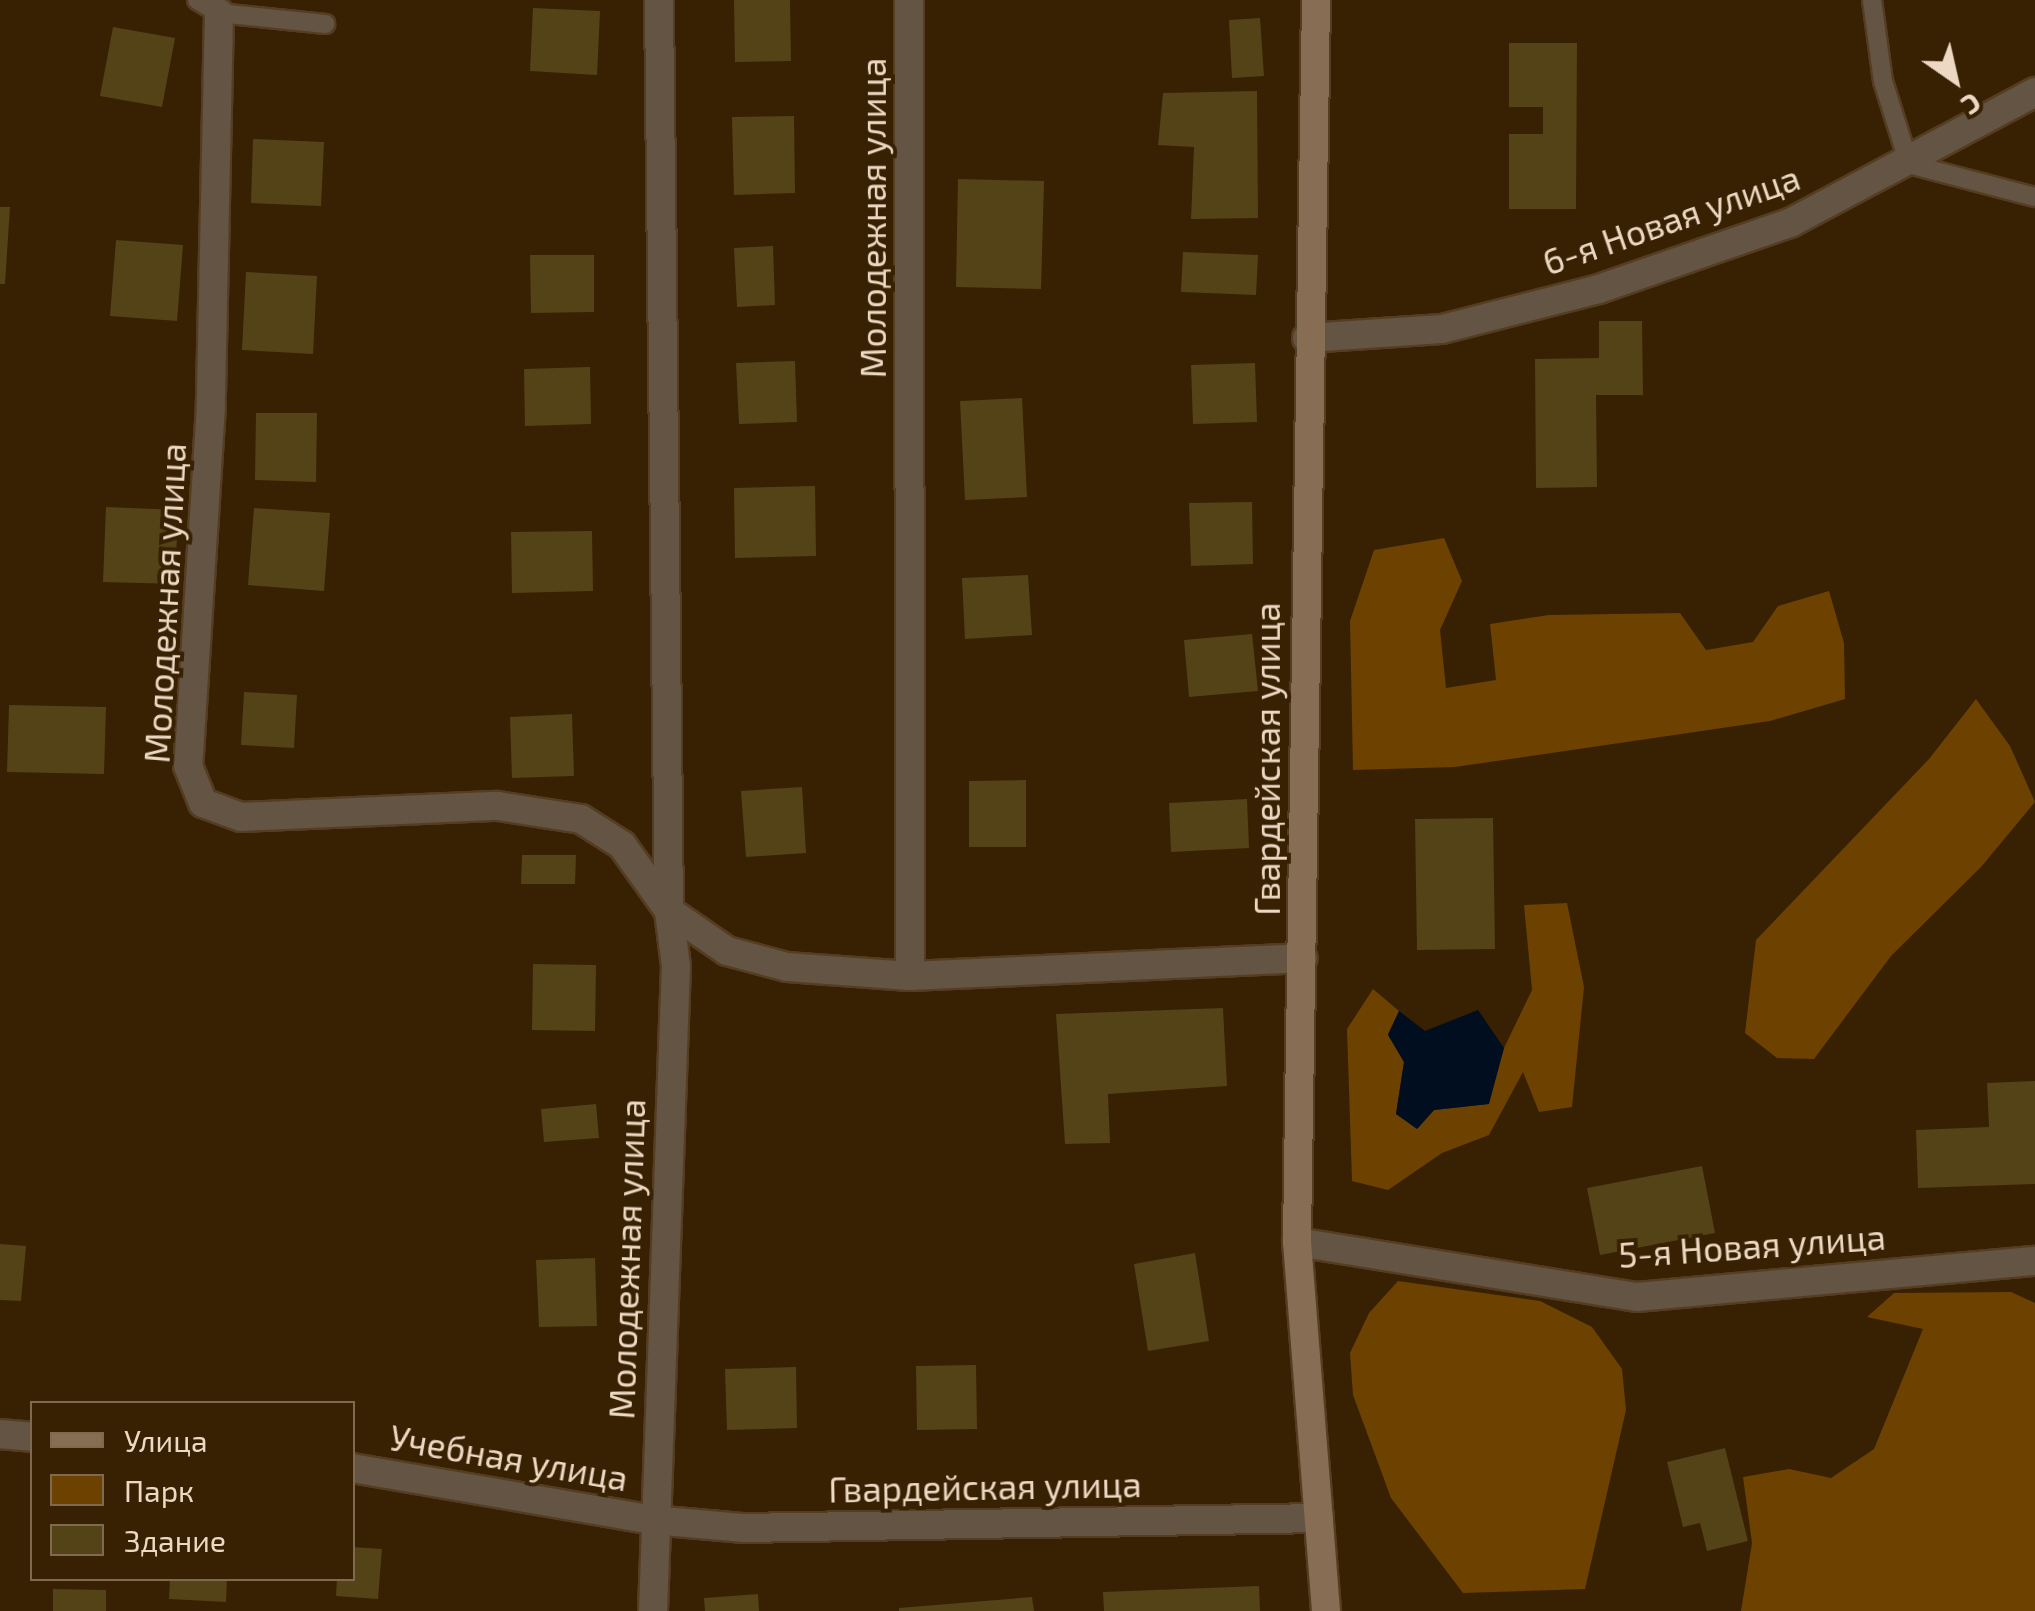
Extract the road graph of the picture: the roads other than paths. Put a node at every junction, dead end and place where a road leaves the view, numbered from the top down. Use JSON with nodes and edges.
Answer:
{"nodes":[{"id":1,"x":660,"y":0,"type":"edge"},
{"id":2,"x":909,"y":0,"type":"edge"},
{"id":3,"x":1316,"y":0,"type":"edge"},
{"id":4,"x":1872,"y":0,"type":"edge"},
{"id":5,"x":208,"y":6,"type":"edge"},
{"id":6,"x":325,"y":24,"type":"dead end"},
{"id":7,"x":2035,"y":92,"type":"edge"},
{"id":8,"x":1910,"y":164,"type":"junction"},
{"id":9,"x":2035,"y":197,"type":"edge"},
{"id":10,"x":1307,"y":338,"type":"junction"},
{"id":11,"x":669,"y":911,"type":"junction"},
{"id":12,"x":1302,"y":958,"type":"junction"},
{"id":13,"x":910,"y":976,"type":"junction"},
{"id":14,"x":1298,"y":1242,"type":"junction"},
{"id":15,"x":2035,"y":1261,"type":"edge"},
{"id":16,"x":0,"y":1434,"type":"edge"},
{"id":17,"x":30,"y":1437,"type":"edge"},
{"id":18,"x":355,"y":1469,"type":"edge"},
{"id":19,"x":1319,"y":1518,"type":"junction"},
{"id":20,"x":653,"y":1520,"type":"junction"},
{"id":21,"x":654,"y":1611,"type":"edge"},
{"id":22,"x":1326,"y":1611,"type":"edge"}],
"edges":[{"from":1,"to":11,"type":"street","name":"Молодежная улица"},
{"from":2,"to":13,"type":"street","name":"Молодежная улица"},
{"from":3,"to":10,"type":"main road","name":"Гвардейская улица"},
{"from":4,"to":8,"type":"lane"},
{"from":5,"to":6,"type":"lane"},
{"from":5,"to":11,"type":"street","name":"Молодежная улица"},
{"from":7,"to":8,"type":"street","name":"6-я Новая улица"},
{"from":8,"to":9,"type":"lane"},
{"from":8,"to":10,"type":"street","name":"6-я Новая улица"},
{"from":10,"to":12,"type":"main road","name":"Гвардейская улица"},
{"from":11,"to":13,"type":"street","name":"Молодежная улица"},
{"from":11,"to":20,"type":"street","name":"Молодежная улица"},
{"from":12,"to":13,"type":"street","name":"Молодежная улица"},
{"from":12,"to":14,"type":"main road","name":"Гвардейская улица"},
{"from":14,"to":15,"type":"street","name":"5-я Новая улица"},
{"from":14,"to":19,"type":"main road","name":"Гвардейская улица"},
{"from":16,"to":17,"type":"street"},
{"from":18,"to":20,"type":"street","name":"Учебная улица"},
{"from":19,"to":20,"type":"street","name":"Гвардейская улица"},
{"from":19,"to":22,"type":"main road","name":"Гвардейская улица"},
{"from":20,"to":21,"type":"street","name":"Молодежная улица"}]}
